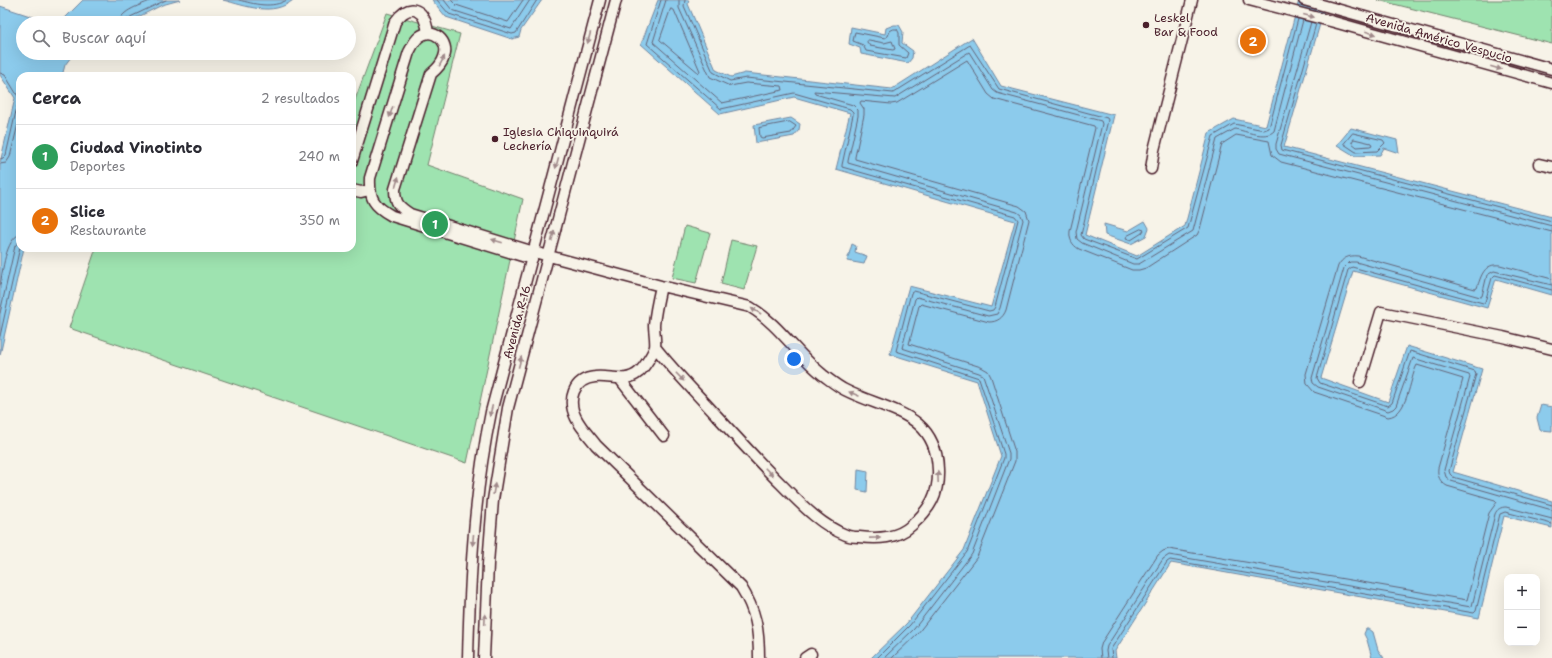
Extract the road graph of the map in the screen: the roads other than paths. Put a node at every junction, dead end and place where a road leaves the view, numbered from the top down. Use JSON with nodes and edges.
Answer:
{"nodes":[{"id":1,"x":600,"y":0,"type":"edge"},
{"id":2,"x":616,"y":0,"type":"edge"},
{"id":3,"x":1192,"y":0,"type":"edge"},
{"id":4,"x":1249,"y":0,"type":"edge"},
{"id":5,"x":1304,"y":0,"type":"edge"},
{"id":6,"x":428,"y":33,"type":"junction"},
{"id":7,"x":1552,"y":69,"type":"edge"},
{"id":8,"x":1552,"y":83,"type":"edge"},
{"id":9,"x":356,"y":148,"type":"edge"},
{"id":10,"x":1539,"y":164,"type":"dead end"},
{"id":11,"x":1552,"y":167,"type":"edge"},
{"id":12,"x":1151,"y":169,"type":"dead end"},
{"id":13,"x":552,"y":182,"type":"junction"},
{"id":14,"x":567,"y":186,"type":"junction"},
{"id":15,"x":369,"y":190,"type":"junction"},
{"id":16,"x":356,"y":191,"type":"edge"},
{"id":17,"x":533,"y":255,"type":"junction"},
{"id":18,"x":548,"y":256,"type":"junction"},
{"id":19,"x":661,"y":286,"type":"junction"},
{"id":20,"x":655,"y":347,"type":"junction"},
{"id":21,"x":1552,"y":349,"type":"edge"},
{"id":22,"x":620,"y":379,"type":"junction"},
{"id":23,"x":1360,"y":382,"type":"dead end"},
{"id":24,"x":664,"y":436,"type":"dead end"},
{"id":25,"x":468,"y":658,"type":"edge"},
{"id":26,"x":484,"y":658,"type":"edge"},
{"id":27,"x":759,"y":658,"type":"edge"}],
"edges":[{"from":1,"to":13,"type":"street","name":"Avenida R-16","one_way":true},
{"from":2,"to":14,"type":"street","name":"Avenida R-16"},
{"from":3,"to":12,"type":"street"},
{"from":4,"to":8,"type":"street","name":"Avenida Américo Vespucio","one_way":true},
{"from":5,"to":7,"type":"street","name":"Avenida Américo Vespucio"},
{"from":6,"to":9,"type":"street"},
{"from":6,"to":15,"type":"street","one_way":true},
{"from":17,"to":6,"type":"street","one_way":true},
{"from":10,"to":11,"type":"street"},
{"from":13,"to":14,"type":"street"},
{"from":13,"to":17,"type":"street","name":"Avenida R-16"},
{"from":18,"to":14,"type":"street","name":"Avenida R-16","one_way":true},
{"from":15,"to":16,"type":"street"},
{"from":15,"to":17,"type":"street"},
{"from":17,"to":18,"type":"street"},
{"from":17,"to":25,"type":"street","name":"Avenida R-16","one_way":true},
{"from":18,"to":19,"type":"street"},
{"from":26,"to":18,"type":"street","name":"Avenida R-16","one_way":true},
{"from":19,"to":20,"type":"street"},
{"from":20,"to":19,"type":"street","one_way":true},
{"from":20,"to":22,"type":"street"},
{"from":21,"to":23,"type":"street"},
{"from":22,"to":24,"type":"street"},
{"from":22,"to":27,"type":"street"}]}
